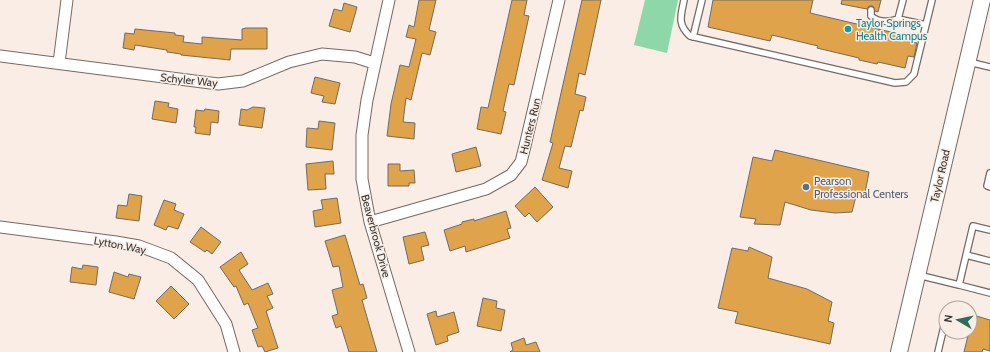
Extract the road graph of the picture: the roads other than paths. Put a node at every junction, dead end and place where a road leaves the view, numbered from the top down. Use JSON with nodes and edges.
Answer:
{"nodes":[{"id":1,"x":67,"y":0,"type":"edge"},
{"id":2,"x":389,"y":0,"type":"edge"},
{"id":3,"x":559,"y":0,"type":"edge"},
{"id":4,"x":684,"y":0,"type":"edge"},
{"id":5,"x":702,"y":0,"type":"edge"},
{"id":6,"x":902,"y":0,"type":"edge"},
{"id":7,"x":932,"y":0,"type":"edge"},
{"id":8,"x":982,"y":0,"type":"edge"},
{"id":9,"x":871,"y":10,"type":"dead end"},
{"id":10,"x":898,"y":19,"type":"junction"},
{"id":11,"x":926,"y":25,"type":"junction"},
{"id":12,"x":693,"y":37,"type":"junction"},
{"id":13,"x":0,"y":56,"type":"edge"},
{"id":14,"x":967,"y":61,"type":"junction"},
{"id":15,"x":374,"y":63,"type":"junction"},
{"id":16,"x":59,"y":64,"type":"junction"},
{"id":17,"x":990,"y":67,"type":"edge"},
{"id":18,"x":990,"y":173,"type":"edge"},
{"id":19,"x":990,"y":187,"type":"edge"},
{"id":20,"x":370,"y":222,"type":"junction"},
{"id":21,"x":0,"y":227,"type":"edge"},
{"id":22,"x":990,"y":230,"type":"edge"},
{"id":23,"x":966,"y":255,"type":"junction"},
{"id":24,"x":990,"y":261,"type":"edge"},
{"id":25,"x":917,"y":275,"type":"junction"},
{"id":26,"x":959,"y":285,"type":"junction"},
{"id":27,"x":990,"y":293,"type":"edge"},
{"id":28,"x":941,"y":340,"type":"edge"},
{"id":29,"x":234,"y":352,"type":"edge"},
{"id":30,"x":409,"y":352,"type":"edge"},
{"id":31,"x":900,"y":352,"type":"edge"},
{"id":32,"x":938,"y":352,"type":"edge"}],
"edges":[{"from":1,"to":16,"type":"street"},
{"from":2,"to":15,"type":"street","name":"Beaverbrook Drive"},
{"from":3,"to":20,"type":"street","name":"Hunters Run"},
{"from":4,"to":12,"type":"lane"},
{"from":5,"to":12,"type":"lane"},
{"from":6,"to":10,"type":"lane"},
{"from":7,"to":11,"type":"lane"},
{"from":8,"to":14,"type":"main road","name":"Taylor Road"},
{"from":9,"to":10,"type":"lane"},
{"from":10,"to":11,"type":"lane"},
{"from":11,"to":12,"type":"lane"},
{"from":13,"to":16,"type":"street","name":"Schyler Way"},
{"from":14,"to":17,"type":"lane"},
{"from":14,"to":25,"type":"main road","name":"Taylor Road"},
{"from":15,"to":16,"type":"street","name":"Schyler Way"},
{"from":15,"to":20,"type":"street","name":"Beaverbrook Drive"},
{"from":18,"to":19,"type":"lane"},
{"from":20,"to":30,"type":"street","name":"Beaverbrook Drive"},
{"from":21,"to":29,"type":"street","name":"Lytton Way"},
{"from":22,"to":23,"type":"lane"},
{"from":23,"to":24,"type":"lane"},
{"from":23,"to":26,"type":"lane"},
{"from":25,"to":26,"type":"lane"},
{"from":25,"to":31,"type":"main road","name":"Taylor Road"},
{"from":26,"to":27,"type":"lane"},
{"from":28,"to":32,"type":"lane"}]}
